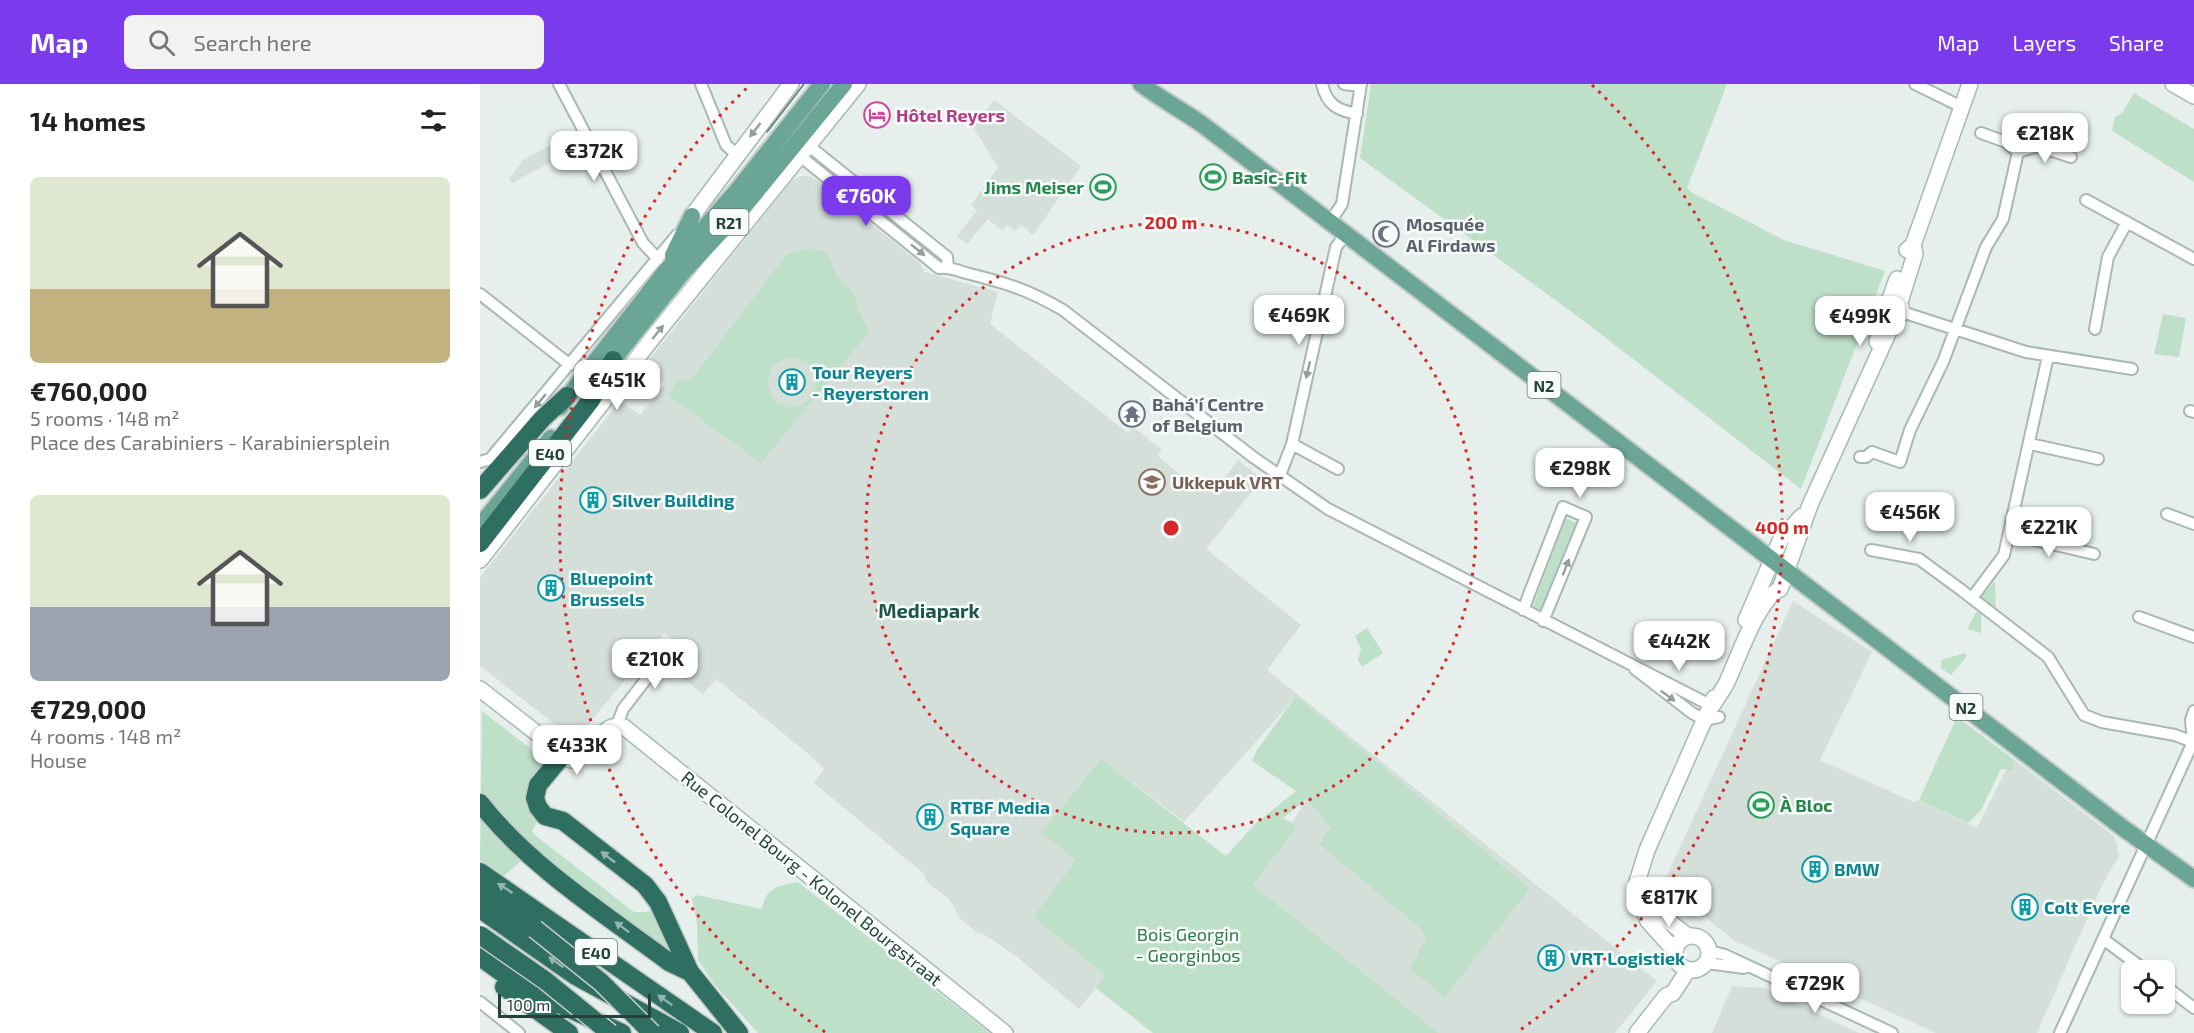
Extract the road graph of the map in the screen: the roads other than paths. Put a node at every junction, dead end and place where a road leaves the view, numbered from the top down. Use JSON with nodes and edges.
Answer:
{"nodes":[{"id":1,"x":559,"y":84,"type":"edge"},
{"id":2,"x":701,"y":84,"type":"edge"},
{"id":3,"x":791,"y":84,"type":"edge"},
{"id":4,"x":822,"y":84,"type":"edge"},
{"id":5,"x":844,"y":84,"type":"edge"},
{"id":6,"x":858,"y":84,"type":"edge"},
{"id":7,"x":1142,"y":84,"type":"edge"},
{"id":8,"x":1156,"y":84,"type":"edge"},
{"id":9,"x":1322,"y":84,"type":"edge"},
{"id":10,"x":1344,"y":84,"type":"edge"},
{"id":11,"x":1915,"y":84,"type":"edge"},
{"id":12,"x":1970,"y":84,"type":"edge"},
{"id":13,"x":2174,"y":84,"type":"edge"},
{"id":14,"x":1361,"y":85,"type":"edge"},
{"id":15,"x":2194,"y":96,"type":"edge"},
{"id":16,"x":1962,"y":107,"type":"junction"},
{"id":17,"x":1185,"y":112,"type":"junction"},
{"id":18,"x":1357,"y":114,"type":"junction"},
{"id":19,"x":1981,"y":133,"type":"dead end"},
{"id":20,"x":805,"y":151,"type":"junction"},
{"id":21,"x":2018,"y":152,"type":"junction"},
{"id":22,"x":736,"y":154,"type":"junction"},
{"id":23,"x":2071,"y":157,"type":"dead end"},
{"id":24,"x":2086,"y":200,"type":"dead end"},
{"id":25,"x":692,"y":216,"type":"joint"},
{"id":26,"x":1330,"y":222,"type":"junction"},
{"id":27,"x":2127,"y":222,"type":"junction"},
{"id":28,"x":1346,"y":234,"type":"junction"},
{"id":29,"x":2194,"y":259,"type":"edge"},
{"id":30,"x":661,"y":265,"type":"junction"},
{"id":31,"x":480,"y":294,"type":"edge"},
{"id":32,"x":1895,"y":309,"type":"junction"},
{"id":33,"x":1955,"y":328,"type":"junction"},
{"id":34,"x":2095,"y":329,"type":"dead end"},
{"id":35,"x":2048,"y":356,"type":"junction"},
{"id":36,"x":613,"y":360,"type":"junction"},
{"id":37,"x":570,"y":365,"type":"junction"},
{"id":38,"x":2132,"y":369,"type":"dead end"},
{"id":39,"x":567,"y":396,"type":"junction"},
{"id":40,"x":1292,"y":444,"type":"junction"},
{"id":41,"x":2030,"y":444,"type":"junction"},
{"id":42,"x":1860,"y":457,"type":"dead end"},
{"id":43,"x":2098,"y":459,"type":"dead end"},
{"id":44,"x":483,"y":463,"type":"edge"},
{"id":45,"x":1338,"y":469,"type":"dead end"},
{"id":46,"x":1280,"y":475,"type":"junction"},
{"id":47,"x":480,"y":490,"type":"edge"},
{"id":48,"x":480,"y":508,"type":"edge"},
{"id":49,"x":2167,"y":514,"type":"dead end"},
{"id":50,"x":2194,"y":524,"type":"edge"},
{"id":51,"x":480,"y":526,"type":"edge"},
{"id":52,"x":2010,"y":534,"type":"junction"},
{"id":53,"x":480,"y":543,"type":"edge"},
{"id":54,"x":1871,"y":550,"type":"dead end"},
{"id":55,"x":2094,"y":554,"type":"dead end"},
{"id":56,"x":480,"y":560,"type":"edge"},
{"id":57,"x":1779,"y":565,"type":"junction"},
{"id":58,"x":1972,"y":598,"type":"junction"},
{"id":59,"x":1523,"y":610,"type":"junction"},
{"id":60,"x":2139,"y":617,"type":"dead end"},
{"id":61,"x":1543,"y":621,"type":"junction"},
{"id":62,"x":2194,"y":637,"type":"edge"},
{"id":63,"x":671,"y":647,"type":"dead end"},
{"id":64,"x":1633,"y":667,"type":"junction"},
{"id":65,"x":480,"y":680,"type":"edge"},
{"id":66,"x":480,"y":689,"type":"edge"},
{"id":67,"x":2194,"y":711,"type":"edge"},
{"id":68,"x":1712,"y":714,"type":"junction"},
{"id":69,"x":617,"y":725,"type":"junction"},
{"id":70,"x":2193,"y":741,"type":"edge"},
{"id":71,"x":571,"y":752,"type":"junction"},
{"id":72,"x":480,"y":803,"type":"edge"},
{"id":73,"x":2146,"y":844,"type":"junction"},
{"id":74,"x":480,"y":872,"type":"edge"},
{"id":75,"x":1640,"y":876,"type":"junction"},
{"id":76,"x":2194,"y":879,"type":"edge"},
{"id":77,"x":480,"y":890,"type":"edge"},
{"id":78,"x":480,"y":909,"type":"edge"},
{"id":79,"x":1689,"y":933,"type":"junction"},
{"id":80,"x":480,"y":935,"type":"edge"},
{"id":81,"x":2103,"y":939,"type":"junction"},
{"id":82,"x":480,"y":957,"type":"edge"},
{"id":83,"x":1708,"y":957,"type":"junction"},
{"id":84,"x":2131,"y":960,"type":"edge"},
{"id":85,"x":1680,"y":962,"type":"junction"},
{"id":86,"x":480,"y":970,"type":"edge"},
{"id":87,"x":690,"y":972,"type":"junction"},
{"id":88,"x":2175,"y":994,"type":"edge"},
{"id":89,"x":480,"y":1002,"type":"edge"},
{"id":90,"x":2194,"y":1008,"type":"edge"},
{"id":91,"x":519,"y":1033,"type":"edge"},
{"id":92,"x":569,"y":1033,"type":"edge"},
{"id":93,"x":610,"y":1033,"type":"edge"},
{"id":94,"x":622,"y":1033,"type":"edge"},
{"id":95,"x":652,"y":1033,"type":"edge"},
{"id":96,"x":680,"y":1033,"type":"edge"},
{"id":97,"x":713,"y":1033,"type":"edge"},
{"id":98,"x":739,"y":1033,"type":"edge"},
{"id":99,"x":1005,"y":1033,"type":"edge"},
{"id":100,"x":1637,"y":1033,"type":"edge"},
{"id":101,"x":1892,"y":1033,"type":"edge"},
{"id":102,"x":2060,"y":1033,"type":"edge"}],
"edges":[{"from":1,"to":30,"type":"street"},
{"from":2,"to":22,"type":"street"},
{"from":3,"to":22,"type":"street","one_way":true},
{"from":4,"to":30,"type":"main road","number":"R21"},
{"from":5,"to":36,"type":"main road","number":"R21"},
{"from":6,"to":20,"type":"street"},
{"from":7,"to":17,"type":"main road","number":"N2"},
{"from":8,"to":17,"type":"main road","number":"N2"},
{"from":9,"to":18,"type":"street"},
{"from":10,"to":14,"type":"street"},
{"from":11,"to":16,"type":"street"},
{"from":12,"to":16,"type":"street"},
{"from":13,"to":15,"type":"street"},
{"from":14,"to":18,"type":"street"},
{"from":16,"to":32,"type":"street"},
{"from":17,"to":26,"type":"main road","number":"N2"},
{"from":18,"to":26,"type":"street"},
{"from":19,"to":21,"type":"street"},
{"from":20,"to":46,"type":"street"},
{"from":56,"to":20,"type":"street","one_way":true},
{"from":21,"to":23,"type":"street"},
{"from":21,"to":33,"type":"street"},
{"from":22,"to":25,"type":"street"},
{"from":24,"to":27,"type":"street"},
{"from":25,"to":30,"type":"main road"},
{"from":26,"to":28,"type":"main road","number":"N2"},
{"from":27,"to":29,"type":"street"},
{"from":27,"to":34,"type":"street"},
{"from":28,"to":40,"type":"street","one_way":true},
{"from":28,"to":57,"type":"main road","number":"N2"},
{"from":30,"to":37,"type":"street"},
{"from":30,"to":39,"type":"main road","number":"R21"},
{"from":31,"to":37,"type":"street"},
{"from":32,"to":33,"type":"street"},
{"from":32,"to":57,"type":"street"},
{"from":33,"to":35,"type":"street"},
{"from":33,"to":42,"type":"street"},
{"from":35,"to":38,"type":"street"},
{"from":35,"to":41,"type":"street"},
{"from":36,"to":51,"type":"main road","number":"R21"},
{"from":36,"to":53,"type":"highway","number":"E40"},
{"from":37,"to":44,"type":"street","one_way":true},
{"from":39,"to":47,"type":"highway","number":"E40"},
{"from":39,"to":48,"type":"main road","number":"R21"},
{"from":40,"to":45,"type":"street"},
{"from":40,"to":46,"type":"street"},
{"from":41,"to":43,"type":"street"},
{"from":41,"to":52,"type":"street"},
{"from":46,"to":59,"type":"street"},
{"from":49,"to":50,"type":"street"},
{"from":52,"to":55,"type":"street"},
{"from":52,"to":58,"type":"street"},
{"from":54,"to":58,"type":"street"},
{"from":57,"to":68,"type":"street"},
{"from":57,"to":73,"type":"main road","number":"N2"},
{"from":58,"to":70,"type":"street"},
{"from":59,"to":61,"type":"street"},
{"from":61,"to":59,"type":"street","one_way":true},
{"from":60,"to":62,"type":"street"},
{"from":61,"to":64,"type":"street"},
{"from":63,"to":69,"type":"street"},
{"from":64,"to":68,"type":"street"},
{"from":64,"to":68,"type":"street","one_way":true},
{"from":65,"to":71,"type":"street"},
{"from":66,"to":71,"type":"street"},
{"from":67,"to":70,"type":"street"},
{"from":68,"to":75,"type":"street"},
{"from":69,"to":71,"type":"street"},
{"from":69,"to":99,"type":"street","name":"Rue Colonel Bourg - Kolonel Bourgstraat"},
{"from":70,"to":73,"type":"street"},
{"from":87,"to":71,"type":"highway","one_way":true},
{"from":87,"to":72,"type":"highway","one_way":true},
{"from":73,"to":76,"type":"main road","number":"N2"},
{"from":73,"to":81,"type":"street"},
{"from":97,"to":74,"type":"highway","number":"E40","one_way":true},
{"from":75,"to":79,"type":"street"},
{"from":75,"to":85,"type":"street"},
{"from":77,"to":95,"type":"highway","number":"E40","bridge":true},
{"from":96,"to":78,"type":"highway","number":"E40","one_way":true},
{"from":79,"to":83,"type":"street"},
{"from":79,"to":85,"type":"street"},
{"from":80,"to":93,"type":"highway","bridge":true},
{"from":81,"to":84,"type":"street"},
{"from":81,"to":102,"type":"street"},
{"from":82,"to":94,"type":"highway"},
{"from":83,"to":85,"type":"street"},
{"from":83,"to":101,"type":"street"},
{"from":85,"to":100,"type":"street"},
{"from":86,"to":92,"type":"highway"},
{"from":87,"to":98,"type":"highway"},
{"from":88,"to":90,"type":"street"},
{"from":89,"to":91,"type":"street"}]}
